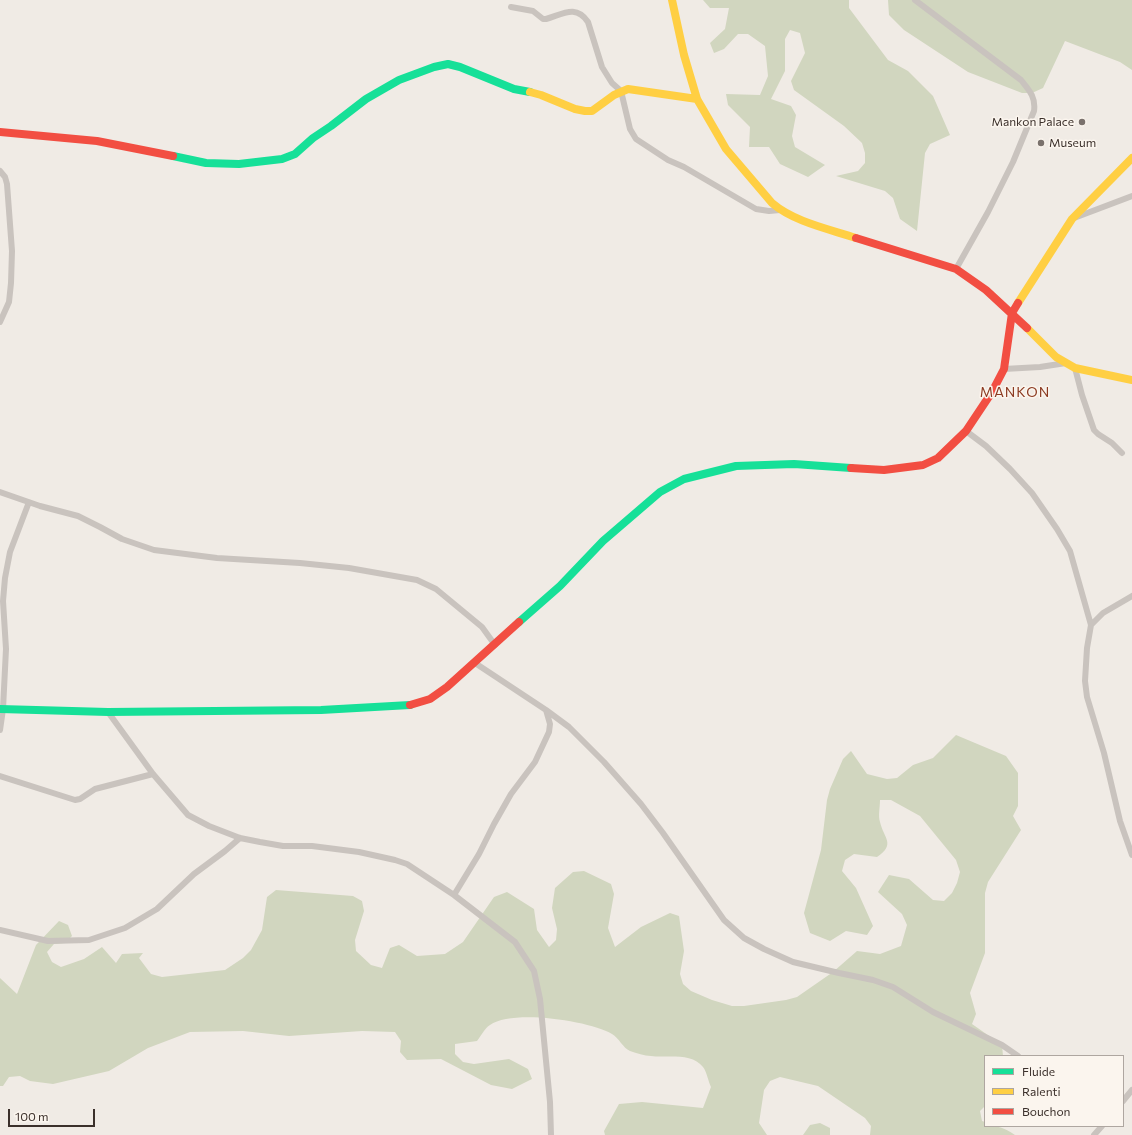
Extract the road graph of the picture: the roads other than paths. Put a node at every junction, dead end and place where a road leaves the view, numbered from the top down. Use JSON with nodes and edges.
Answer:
{"nodes":[{"id":1,"x":672,"y":0,"type":"edge"},
{"id":2,"x":915,"y":0,"type":"edge"},
{"id":3,"x":511,"y":7,"type":"dead end"},
{"id":4,"x":620,"y":91,"type":"junction"},
{"id":5,"x":697,"y":99,"type":"junction"},
{"id":6,"x":0,"y":132,"type":"edge"},
{"id":7,"x":1132,"y":158,"type":"edge"},
{"id":8,"x":0,"y":171,"type":"edge"},
{"id":9,"x":1132,"y":196,"type":"edge"},
{"id":10,"x":780,"y":210,"type":"junction"},
{"id":11,"x":1072,"y":219,"type":"junction"},
{"id":12,"x":956,"y":269,"type":"junction"},
{"id":13,"x":1012,"y":313,"type":"junction"},
{"id":14,"x":0,"y":322,"type":"edge"},
{"id":15,"x":1066,"y":363,"type":"junction"},
{"id":16,"x":1076,"y":368,"type":"junction"},
{"id":17,"x":1004,"y":369,"type":"junction"},
{"id":18,"x":1132,"y":380,"type":"edge"},
{"id":19,"x":966,"y":431,"type":"junction"},
{"id":20,"x":1122,"y":453,"type":"dead end"},
{"id":21,"x":0,"y":492,"type":"edge"},
{"id":22,"x":29,"y":502,"type":"junction"},
{"id":23,"x":1132,"y":596,"type":"edge"},
{"id":24,"x":1103,"y":612,"type":"junction"},
{"id":25,"x":1087,"y":615,"type":"junction"},
{"id":26,"x":1091,"y":625,"type":"junction"},
{"id":27,"x":495,"y":645,"type":"junction"},
{"id":28,"x":475,"y":663,"type":"junction"},
{"id":29,"x":2,"y":709,"type":"edge"},
{"id":30,"x":546,"y":710,"type":"junction"},
{"id":31,"x":108,"y":712,"type":"junction"},
{"id":32,"x":0,"y":730,"type":"edge"},
{"id":33,"x":153,"y":774,"type":"junction"},
{"id":34,"x":0,"y":776,"type":"edge"},
{"id":35,"x":240,"y":838,"type":"junction"},
{"id":36,"x":1132,"y":855,"type":"edge"},
{"id":37,"x":454,"y":895,"type":"junction"},
{"id":38,"x":0,"y":930,"type":"edge"},
{"id":39,"x":1017,"y":1055,"type":"edge"},
{"id":40,"x":1132,"y":1090,"type":"edge"},
{"id":41,"x":1124,"y":1100,"type":"edge"},
{"id":42,"x":1101,"y":1127,"type":"edge"},
{"id":43,"x":551,"y":1135,"type":"edge"},
{"id":44,"x":1094,"y":1135,"type":"edge"}],
"edges":[{"from":1,"to":5,"type":"street"},
{"from":2,"to":12,"type":"street"},
{"from":3,"to":4,"type":"street"},
{"from":4,"to":5,"type":"street"},
{"from":4,"to":6,"type":"street"},
{"from":4,"to":10,"type":"street"},
{"from":5,"to":10,"type":"street"},
{"from":7,"to":11,"type":"street"},
{"from":8,"to":14,"type":"street"},
{"from":9,"to":11,"type":"street"},
{"from":10,"to":12,"type":"street"},
{"from":11,"to":13,"type":"street"},
{"from":12,"to":13,"type":"street"},
{"from":13,"to":15,"type":"street"},
{"from":13,"to":17,"type":"street"},
{"from":15,"to":16,"type":"street"},
{"from":15,"to":17,"type":"street"},
{"from":16,"to":18,"type":"street"},
{"from":16,"to":20,"type":"street"},
{"from":17,"to":19,"type":"street"},
{"from":19,"to":25,"type":"street"},
{"from":19,"to":27,"type":"street"},
{"from":21,"to":22,"type":"street"},
{"from":22,"to":27,"type":"street"},
{"from":22,"to":29,"type":"street"},
{"from":23,"to":24,"type":"street"},
{"from":24,"to":25,"type":"street"},
{"from":24,"to":26,"type":"street"},
{"from":25,"to":26,"type":"street"},
{"from":26,"to":36,"type":"street"},
{"from":27,"to":28,"type":"street"},
{"from":28,"to":30,"type":"street"},
{"from":28,"to":31,"type":"street"},
{"from":29,"to":31,"type":"street"},
{"from":29,"to":32,"type":"street"},
{"from":30,"to":37,"type":"street"},
{"from":30,"to":39,"type":"street"},
{"from":31,"to":33,"type":"street"},
{"from":33,"to":34,"type":"street"},
{"from":33,"to":35,"type":"street"},
{"from":35,"to":37,"type":"street"},
{"from":35,"to":38,"type":"street"},
{"from":37,"to":43,"type":"street"},
{"from":40,"to":41,"type":"street"},
{"from":42,"to":44,"type":"street"}]}
